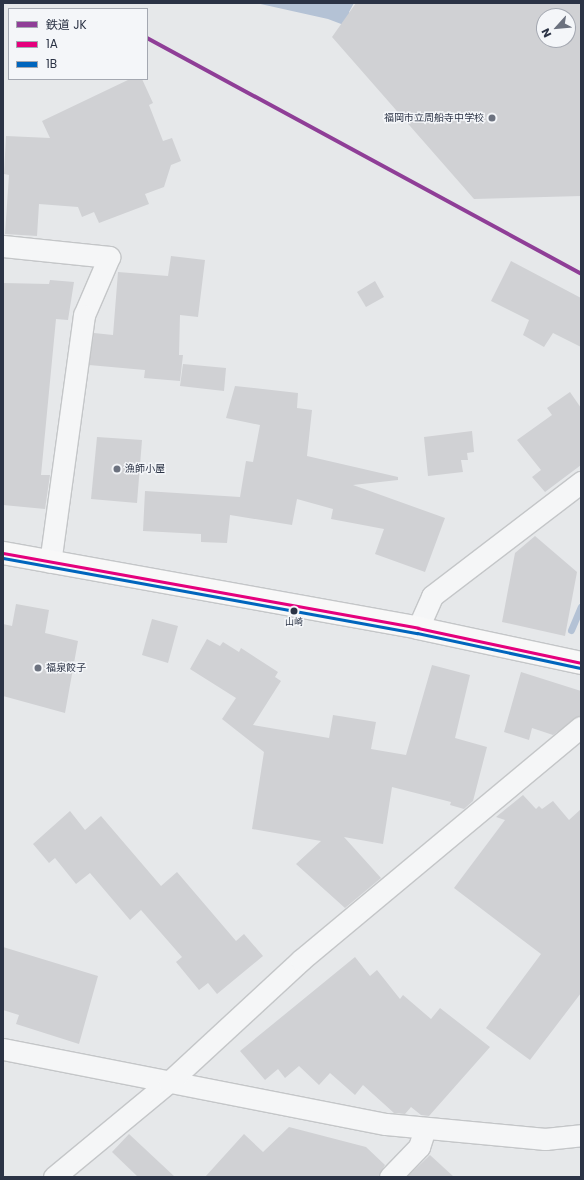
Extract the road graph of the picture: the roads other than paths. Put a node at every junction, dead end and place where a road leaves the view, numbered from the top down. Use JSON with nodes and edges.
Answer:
{"nodes":[{"id":1,"x":3,"y":246,"type":"edge"},
{"id":2,"x":581,"y":482,"type":"edge"},
{"id":3,"x":3,"y":553,"type":"edge"},
{"id":4,"x":50,"y":562,"type":"junction"},
{"id":5,"x":418,"y":628,"type":"junction"},
{"id":6,"x":581,"y":663,"type":"edge"},
{"id":7,"x":581,"y":727,"type":"edge"},
{"id":8,"x":3,"y":1049,"type":"edge"},
{"id":9,"x":169,"y":1082,"type":"junction"},
{"id":10,"x":425,"y":1128,"type":"junction"},
{"id":11,"x":581,"y":1135,"type":"edge"},
{"id":12,"x":54,"y":1177,"type":"edge"},
{"id":13,"x":390,"y":1177,"type":"edge"}],
"edges":[{"from":1,"to":4,"type":"street"},
{"from":2,"to":5,"type":"street"},
{"from":3,"to":4,"type":"highway"},
{"from":4,"to":5,"type":"highway"},
{"from":5,"to":6,"type":"highway"},
{"from":7,"to":9,"type":"street"},
{"from":8,"to":9,"type":"street"},
{"from":9,"to":10,"type":"street"},
{"from":9,"to":12,"type":"street"},
{"from":10,"to":11,"type":"street"},
{"from":10,"to":13,"type":"street"}]}
